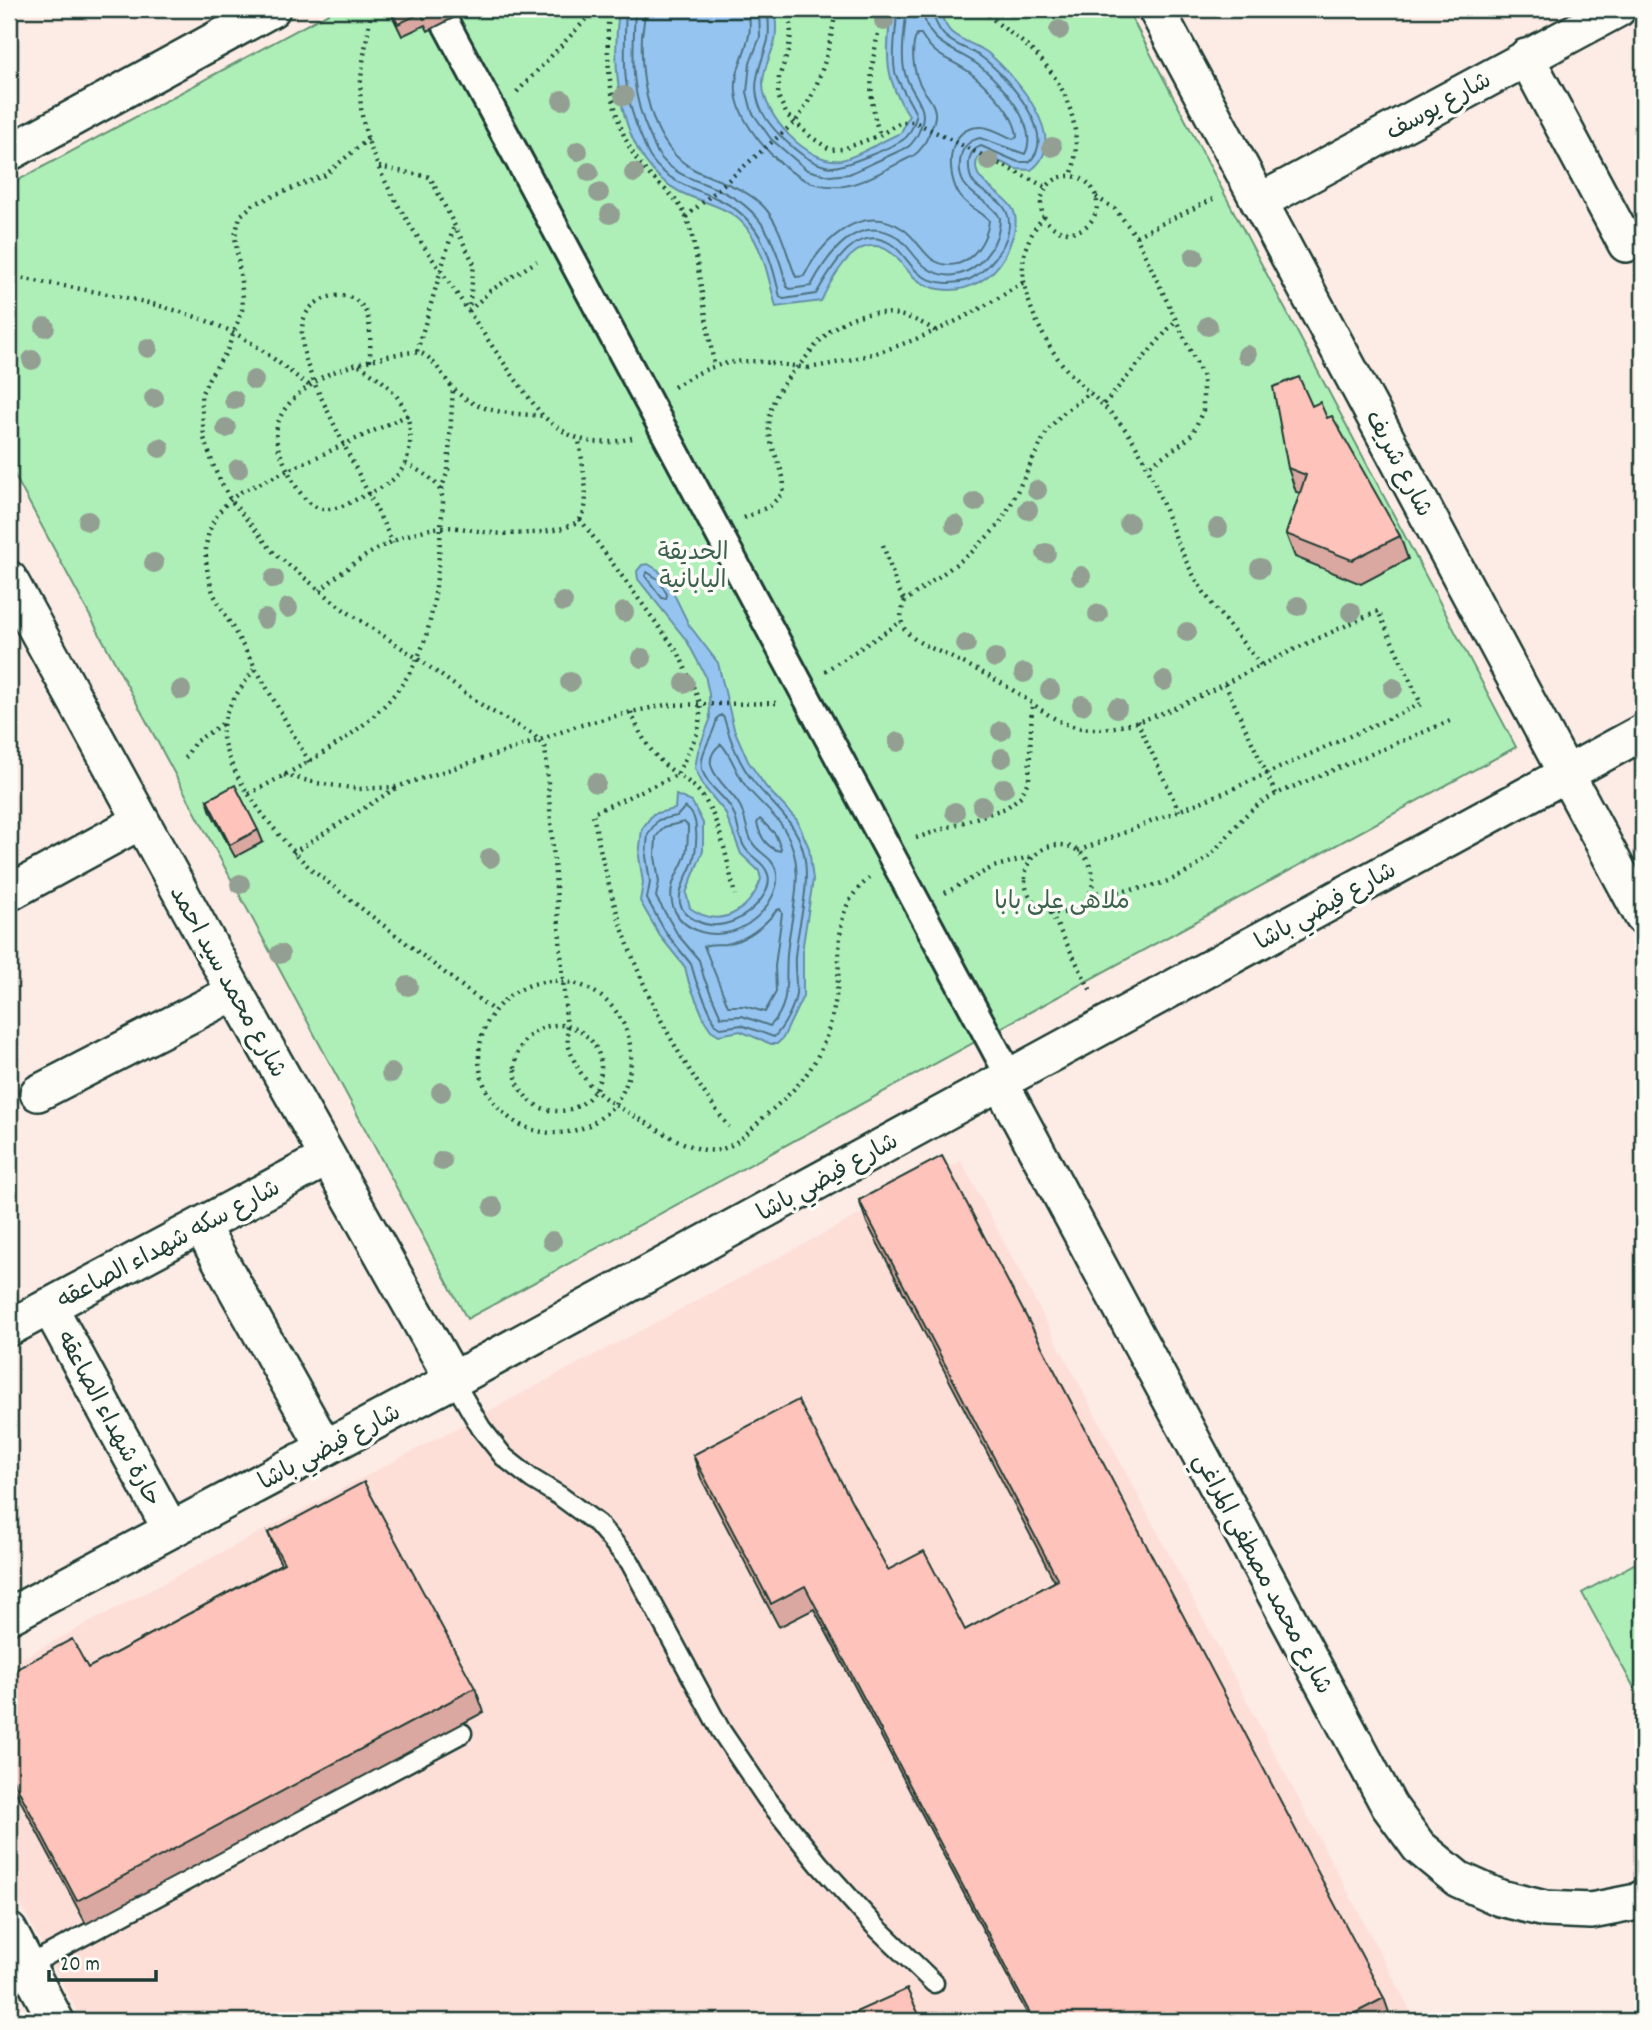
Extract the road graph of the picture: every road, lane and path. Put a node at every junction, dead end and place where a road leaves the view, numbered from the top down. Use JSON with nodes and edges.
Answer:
{"nodes":[{"id":1,"x":272,"y":9,"type":"edge"},
{"id":2,"x":596,"y":9,"type":"edge"},
{"id":3,"x":609,"y":9,"type":"edge"},
{"id":4,"x":789,"y":9,"type":"edge"},
{"id":5,"x":836,"y":9,"type":"edge"},
{"id":6,"x":844,"y":9,"type":"edge"},
{"id":7,"x":984,"y":9,"type":"edge"},
{"id":8,"x":1156,"y":9,"type":"edge"},
{"id":9,"x":1618,"y":9,"type":"edge"},
{"id":10,"x":370,"y":18,"type":"dead end"},
{"id":11,"x":445,"y":22,"type":"dead end"},
{"id":12,"x":1526,"y":57,"type":"junction"},
{"id":13,"x":495,"y":115,"type":"junction"},
{"id":14,"x":795,"y":122,"type":"junction"},
{"id":15,"x":880,"y":135,"type":"junction"},
{"id":16,"x":368,"y":139,"type":"junction"},
{"id":17,"x":9,"y":153,"type":"edge"},
{"id":18,"x":379,"y":167,"type":"junction"},
{"id":19,"x":1071,"y":176,"type":"junction"},
{"id":20,"x":1046,"y":187,"type":"junction"},
{"id":21,"x":1096,"y":197,"type":"junction"},
{"id":22,"x":1213,"y":199,"type":"dead end"},
{"id":23,"x":1259,"y":202,"type":"junction"},
{"id":24,"x":1044,"y":216,"type":"junction"},
{"id":25,"x":686,"y":217,"type":"junction"},
{"id":26,"x":454,"y":226,"type":"junction"},
{"id":27,"x":1136,"y":236,"type":"junction"},
{"id":28,"x":1626,"y":244,"type":"dead end"},
{"id":29,"x":567,"y":248,"type":"junction"},
{"id":30,"x":441,"y":270,"type":"junction"},
{"id":31,"x":9,"y":276,"type":"edge"},
{"id":32,"x":1024,"y":282,"type":"junction"},
{"id":33,"x":468,"y":311,"type":"junction"},
{"id":34,"x":1177,"y":319,"type":"junction"},
{"id":35,"x":937,"y":332,"type":"junction"},
{"id":36,"x":235,"y":334,"type":"junction"},
{"id":37,"x":417,"y":351,"type":"junction"},
{"id":38,"x":370,"y":361,"type":"junction"},
{"id":39,"x":359,"y":365,"type":"junction"},
{"id":40,"x":714,"y":365,"type":"junction"},
{"id":41,"x":312,"y":384,"type":"junction"},
{"id":42,"x":453,"y":388,"type":"junction"},
{"id":43,"x":1091,"y":392,"type":"junction"},
{"id":44,"x":649,"y":402,"type":"junction"},
{"id":45,"x":1104,"y":404,"type":"junction"},
{"id":46,"x":408,"y":415,"type":"junction"},
{"id":47,"x":543,"y":416,"type":"junction"},
{"id":48,"x":664,"y":429,"type":"junction"},
{"id":49,"x":579,"y":440,"type":"junction"},
{"id":50,"x":344,"y":444,"type":"junction"},
{"id":51,"x":405,"y":463,"type":"junction"},
{"id":52,"x":1147,"y":467,"type":"junction"},
{"id":53,"x":288,"y":469,"type":"junction"},
{"id":54,"x":441,"y":491,"type":"junction"},
{"id":55,"x":368,"y":494,"type":"junction"},
{"id":56,"x":230,"y":499,"type":"junction"},
{"id":57,"x":770,"y":506,"type":"dead end"},
{"id":58,"x":580,"y":519,"type":"junction"},
{"id":59,"x":441,"y":527,"type":"junction"},
{"id":60,"x":393,"y":543,"type":"junction"},
{"id":61,"x":884,"y":545,"type":"dead end"},
{"id":62,"x":9,"y":579,"type":"edge"},
{"id":63,"x":320,"y":591,"type":"junction"},
{"id":64,"x":905,"y":601,"type":"junction"},
{"id":65,"x":901,"y":622,"type":"junction"},
{"id":66,"x":417,"y":657,"type":"junction"},
{"id":67,"x":1261,"y":665,"type":"junction"},
{"id":68,"x":254,"y":669,"type":"junction"},
{"id":69,"x":1225,"y":684,"type":"junction"},
{"id":70,"x":802,"y":686,"type":"junction"},
{"id":71,"x":1032,"y":703,"type":"junction"},
{"id":72,"x":770,"y":704,"type":"dead end"},
{"id":73,"x":701,"y":705,"type":"junction"},
{"id":74,"x":631,"y":712,"type":"junction"},
{"id":75,"x":1452,"y":720,"type":"dead end"},
{"id":76,"x":1137,"y":721,"type":"junction"},
{"id":77,"x":223,"y":724,"type":"junction"},
{"id":78,"x":1643,"y":732,"type":"edge"},
{"id":79,"x":540,"y":740,"type":"junction"},
{"id":80,"x":185,"y":758,"type":"dead end"},
{"id":81,"x":309,"y":762,"type":"junction"},
{"id":82,"x":1567,"y":773,"type":"junction"},
{"id":83,"x":284,"y":775,"type":"junction"},
{"id":84,"x":677,"y":775,"type":"junction"},
{"id":85,"x":1267,"y":775,"type":"junction"},
{"id":86,"x":397,"y":788,"type":"junction"},
{"id":87,"x":249,"y":794,"type":"junction"},
{"id":88,"x":1276,"y":794,"type":"junction"},
{"id":89,"x":1179,"y":811,"type":"junction"},
{"id":90,"x":141,"y":821,"type":"junction"},
{"id":91,"x":1078,"y":851,"type":"junction"},
{"id":92,"x":293,"y":853,"type":"junction"},
{"id":93,"x":891,"y":854,"type":"junction"},
{"id":94,"x":1034,"y":856,"type":"junction"},
{"id":95,"x":9,"y":893,"type":"edge"},
{"id":96,"x":1090,"y":893,"type":"junction"},
{"id":97,"x":735,"y":895,"type":"dead end"},
{"id":98,"x":920,"y":907,"type":"junction"},
{"id":99,"x":1051,"y":913,"type":"junction"},
{"id":100,"x":1643,"y":917,"type":"edge"},
{"id":101,"x":1087,"y":981,"type":"dead end"},
{"id":102,"x":564,"y":982,"type":"junction"},
{"id":103,"x":234,"y":992,"type":"junction"},
{"id":104,"x":494,"y":1011,"type":"junction"},
{"id":105,"x":567,"y":1026,"type":"junction"},
{"id":106,"x":1005,"y":1079,"type":"junction"},
{"id":107,"x":595,"y":1091,"type":"junction"},
{"id":108,"x":37,"y":1093,"type":"dead end"},
{"id":109,"x":614,"y":1106,"type":"junction"},
{"id":110,"x":729,"y":1127,"type":"dead end"},
{"id":111,"x":327,"y":1158,"type":"junction"},
{"id":112,"x":201,"y":1226,"type":"junction"},
{"id":113,"x":50,"y":1306,"type":"junction"},
{"id":114,"x":9,"y":1328,"type":"edge"},
{"id":115,"x":453,"y":1380,"type":"junction"},
{"id":116,"x":325,"y":1448,"type":"junction"},
{"id":117,"x":171,"y":1531,"type":"junction"},
{"id":118,"x":12,"y":1607,"type":"edge"},
{"id":119,"x":462,"y":1733,"type":"dead end"},
{"id":120,"x":1643,"y":1898,"type":"edge"},
{"id":121,"x":9,"y":1931,"type":"edge"},
{"id":122,"x":27,"y":1966,"type":"junction"},
{"id":123,"x":934,"y":1983,"type":"dead end"},
{"id":124,"x":56,"y":2021,"type":"edge"}],
"edges":[{"from":1,"to":17,"type":"street"},
{"from":2,"to":13,"type":"path"},
{"from":3,"to":25,"type":"path"},
{"from":4,"to":14,"type":"path"},
{"from":5,"to":14,"type":"path"},
{"from":6,"to":15,"type":"path"},
{"from":7,"to":19,"type":"path"},
{"from":8,"to":23,"type":"street","name":"شارع شريف"},
{"from":9,"to":12,"type":"street","name":"شارع يوسف"},
{"from":10,"to":16,"type":"path"},
{"from":11,"to":13,"type":"street"},
{"from":12,"to":23,"type":"street","name":"شارع يوسف"},
{"from":12,"to":28,"type":"street"},
{"from":13,"to":29,"type":"street"},
{"from":14,"to":15,"type":"path"},
{"from":14,"to":25,"type":"path"},
{"from":15,"to":20,"type":"path"},
{"from":16,"to":18,"type":"path"},
{"from":16,"to":36,"type":"path"},
{"from":18,"to":26,"type":"path"},
{"from":18,"to":30,"type":"path"},
{"from":19,"to":20,"type":"path"},
{"from":19,"to":21,"type":"path"},
{"from":20,"to":24,"type":"path"},
{"from":21,"to":24,"type":"path"},
{"from":21,"to":27,"type":"path"},
{"from":22,"to":27,"type":"path"},
{"from":23,"to":82,"type":"street","name":"شارع شريف"},
{"from":24,"to":32,"type":"path"},
{"from":25,"to":40,"type":"path"},
{"from":26,"to":30,"type":"path"},
{"from":26,"to":33,"type":"path"},
{"from":27,"to":34,"type":"path"},
{"from":29,"to":33,"type":"path"},
{"from":29,"to":44,"type":"street"},
{"from":30,"to":33,"type":"path"},
{"from":30,"to":37,"type":"path"},
{"from":31,"to":36,"type":"path"},
{"from":32,"to":35,"type":"path"},
{"from":32,"to":43,"type":"path"},
{"from":33,"to":47,"type":"path"},
{"from":34,"to":45,"type":"path"},
{"from":34,"to":52,"type":"path"},
{"from":35,"to":40,"type":"path","bridge":true},
{"from":35,"to":57,"type":"path"},
{"from":36,"to":41,"type":"path"},
{"from":36,"to":56,"type":"path"},
{"from":37,"to":38,"type":"path"},
{"from":37,"to":42,"type":"path"},
{"from":38,"to":39,"type":"path"},
{"from":38,"to":41,"type":"path"},
{"from":39,"to":41,"type":"path"},
{"from":39,"to":46,"type":"path"},
{"from":40,"to":44,"type":"path"},
{"from":41,"to":50,"type":"path"},
{"from":41,"to":53,"type":"path"},
{"from":42,"to":47,"type":"path"},
{"from":42,"to":54,"type":"path"},
{"from":43,"to":45,"type":"path"},
{"from":43,"to":64,"type":"path"},
{"from":44,"to":48,"type":"street"},
{"from":45,"to":52,"type":"path"},
{"from":46,"to":50,"type":"path"},
{"from":46,"to":51,"type":"path"},
{"from":47,"to":49,"type":"path"},
{"from":48,"to":49,"type":"path"},
{"from":48,"to":70,"type":"street"},
{"from":49,"to":58,"type":"path"},
{"from":50,"to":53,"type":"path"},
{"from":50,"to":55,"type":"path"},
{"from":51,"to":54,"type":"path"},
{"from":51,"to":55,"type":"path"},
{"from":52,"to":67,"type":"path"},
{"from":53,"to":55,"type":"path"},
{"from":53,"to":56,"type":"path"},
{"from":54,"to":59,"type":"path"},
{"from":55,"to":60,"type":"path"},
{"from":56,"to":63,"type":"path"},
{"from":56,"to":68,"type":"path"},
{"from":58,"to":59,"type":"path"},
{"from":58,"to":73,"type":"path"},
{"from":59,"to":60,"type":"path"},
{"from":59,"to":66,"type":"path"},
{"from":60,"to":63,"type":"path"},
{"from":61,"to":64,"type":"path"},
{"from":62,"to":90,"type":"street","name":"شارع محمد سيد احمد"},
{"from":63,"to":66,"type":"path"},
{"from":64,"to":65,"type":"path"},
{"from":65,"to":70,"type":"path"},
{"from":65,"to":71,"type":"path"},
{"from":66,"to":79,"type":"path"},
{"from":66,"to":81,"type":"path"},
{"from":67,"to":69,"type":"path"},
{"from":67,"to":85,"type":"path"},
{"from":68,"to":77,"type":"path"},
{"from":68,"to":81,"type":"path"},
{"from":69,"to":76,"type":"path"},
{"from":69,"to":85,"type":"path"},
{"from":70,"to":93,"type":"street"},
{"from":71,"to":76,"type":"path"},
{"from":71,"to":93,"type":"path"},
{"from":72,"to":73,"type":"path"},
{"from":73,"to":74,"type":"path"},
{"from":73,"to":84,"type":"path"},
{"from":74,"to":79,"type":"path"},
{"from":74,"to":84,"type":"path"},
{"from":75,"to":88,"type":"path"},
{"from":76,"to":89,"type":"path"},
{"from":77,"to":80,"type":"path"},
{"from":77,"to":87,"type":"path"},
{"from":78,"to":82,"type":"street","name":"شارع فيضي باشا"},
{"from":79,"to":86,"type":"path"},
{"from":79,"to":102,"type":"path"},
{"from":81,"to":83,"type":"path"},
{"from":82,"to":100,"type":"street","name":"شارع شريف"},
{"from":82,"to":106,"type":"street","name":"شارع فيضي باشا"},
{"from":83,"to":86,"type":"path"},
{"from":83,"to":87,"type":"path"},
{"from":84,"to":97,"type":"path"},
{"from":84,"to":110,"type":"path"},
{"from":85,"to":88,"type":"path"},
{"from":85,"to":89,"type":"path"},
{"from":86,"to":92,"type":"path"},
{"from":87,"to":92,"type":"path"},
{"from":88,"to":96,"type":"path"},
{"from":89,"to":91,"type":"path"},
{"from":90,"to":95,"type":"street"},
{"from":90,"to":103,"type":"street","name":"شارع محمد سيد احمد"},
{"from":91,"to":94,"type":"path"},
{"from":91,"to":96,"type":"path"},
{"from":92,"to":104,"type":"path"},
{"from":93,"to":98,"type":"street"},
{"from":93,"to":109,"type":"path"},
{"from":94,"to":98,"type":"path"},
{"from":94,"to":99,"type":"path"},
{"from":96,"to":99,"type":"path"},
{"from":98,"to":106,"type":"street"},
{"from":99,"to":101,"type":"path"},
{"from":102,"to":104,"type":"path"},
{"from":102,"to":105,"type":"path"},
{"from":102,"to":109,"type":"path"},
{"from":103,"to":108,"type":"street"},
{"from":103,"to":111,"type":"street","name":"شارع محمد سيد احمد"},
{"from":104,"to":109,"type":"path"},
{"from":105,"to":107,"type":"path"},
{"from":105,"to":107,"type":"path"},
{"from":105,"to":107,"type":"path"},
{"from":106,"to":115,"type":"street","name":"شارع فيضي باشا"},
{"from":106,"to":120,"type":"street","name":"شارع محمد مصطفى المراغي"},
{"from":107,"to":109,"type":"path"},
{"from":111,"to":112,"type":"street","name":"شارع سكه شهداء الصاعقه"},
{"from":111,"to":115,"type":"street","name":"شارع محمد سيد احمد"},
{"from":112,"to":113,"type":"street","name":"شارع سكه شهداء الصاعقه"},
{"from":112,"to":116,"type":"street"},
{"from":113,"to":114,"type":"street","name":"شارع سكه شهداء الصاعقه"},
{"from":113,"to":117,"type":"street","name":"حارة شهداء الصاعقه"},
{"from":115,"to":116,"type":"street","name":"شارع فيضي باشا"},
{"from":115,"to":123,"type":"lane"},
{"from":116,"to":117,"type":"street","name":"شارع فيضي باشا"},
{"from":117,"to":118,"type":"street","name":"شارع فيضي باشا"},
{"from":119,"to":122,"type":"lane"},
{"from":121,"to":122,"type":"street"},
{"from":122,"to":124,"type":"street"}]}
